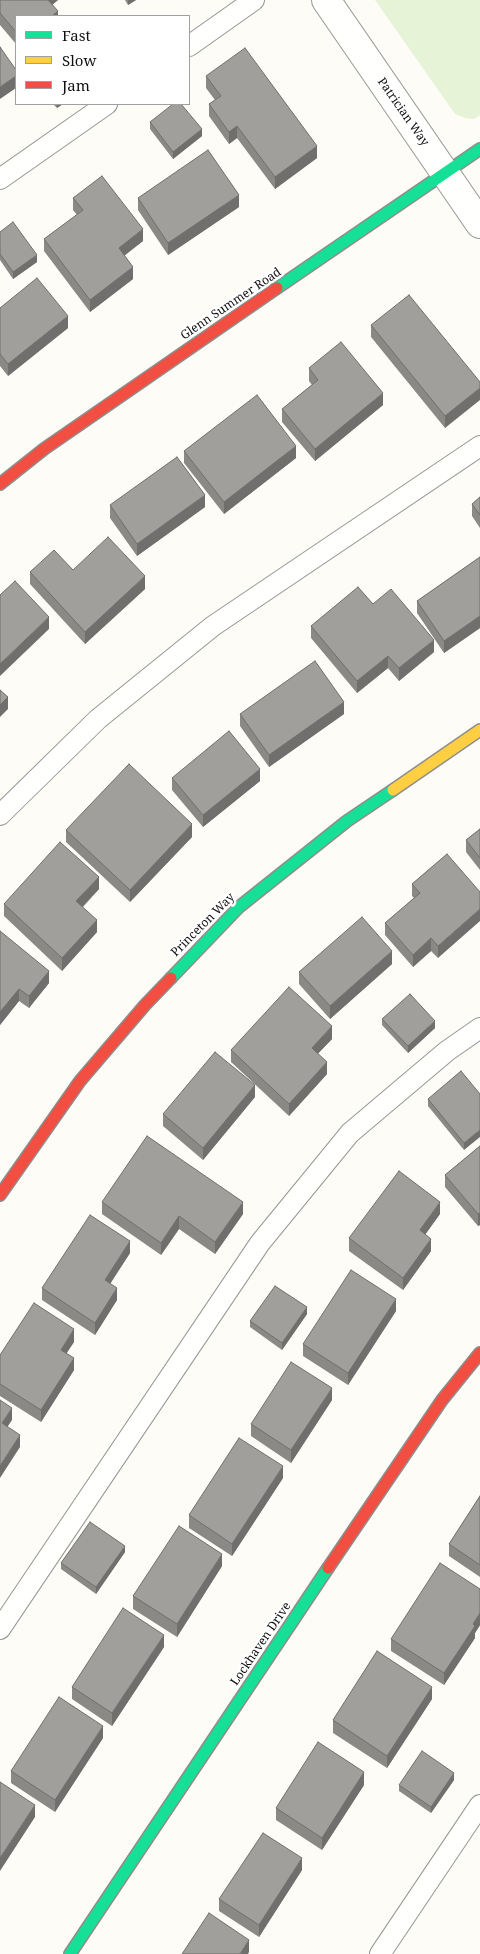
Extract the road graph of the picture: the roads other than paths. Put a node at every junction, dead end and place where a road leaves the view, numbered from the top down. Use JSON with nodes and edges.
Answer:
{"nodes":[{"id":1,"x":254,"y":0,"type":"edge"},
{"id":2,"x":326,"y":0,"type":"edge"},
{"id":3,"x":190,"y":45,"type":"edge"},
{"id":4,"x":106,"y":105,"type":"edge"},
{"id":5,"x":480,"y":149,"type":"edge"},
{"id":6,"x":446,"y":173,"type":"junction"},
{"id":7,"x":0,"y":179,"type":"edge"},
{"id":8,"x":480,"y":224,"type":"edge"},
{"id":9,"x":480,"y":446,"type":"edge"},
{"id":10,"x":0,"y":484,"type":"edge"},
{"id":11,"x":480,"y":730,"type":"edge"},
{"id":12,"x":0,"y":815,"type":"edge"},
{"id":13,"x":480,"y":1028,"type":"edge"},
{"id":14,"x":0,"y":1195,"type":"edge"},
{"id":15,"x":480,"y":1353,"type":"edge"},
{"id":16,"x":0,"y":1629,"type":"edge"},
{"id":17,"x":480,"y":1805,"type":"edge"},
{"id":18,"x":70,"y":1954,"type":"edge"},
{"id":19,"x":380,"y":1954,"type":"edge"}],
"edges":[{"from":1,"to":3,"type":"lane"},
{"from":2,"to":6,"type":"street","name":"Patrician Way"},
{"from":4,"to":7,"type":"lane"},
{"from":5,"to":6,"type":"street","name":"Glenn Summer Road"},
{"from":6,"to":8,"type":"street","name":"Patrician Way"},
{"from":6,"to":10,"type":"street","name":"Glenn Summer Road"},
{"from":9,"to":12,"type":"lane"},
{"from":11,"to":14,"type":"street","name":"Princeton Way"},
{"from":13,"to":16,"type":"lane"},
{"from":15,"to":18,"type":"street","name":"Lockhaven Drive"},
{"from":17,"to":19,"type":"lane"}]}
